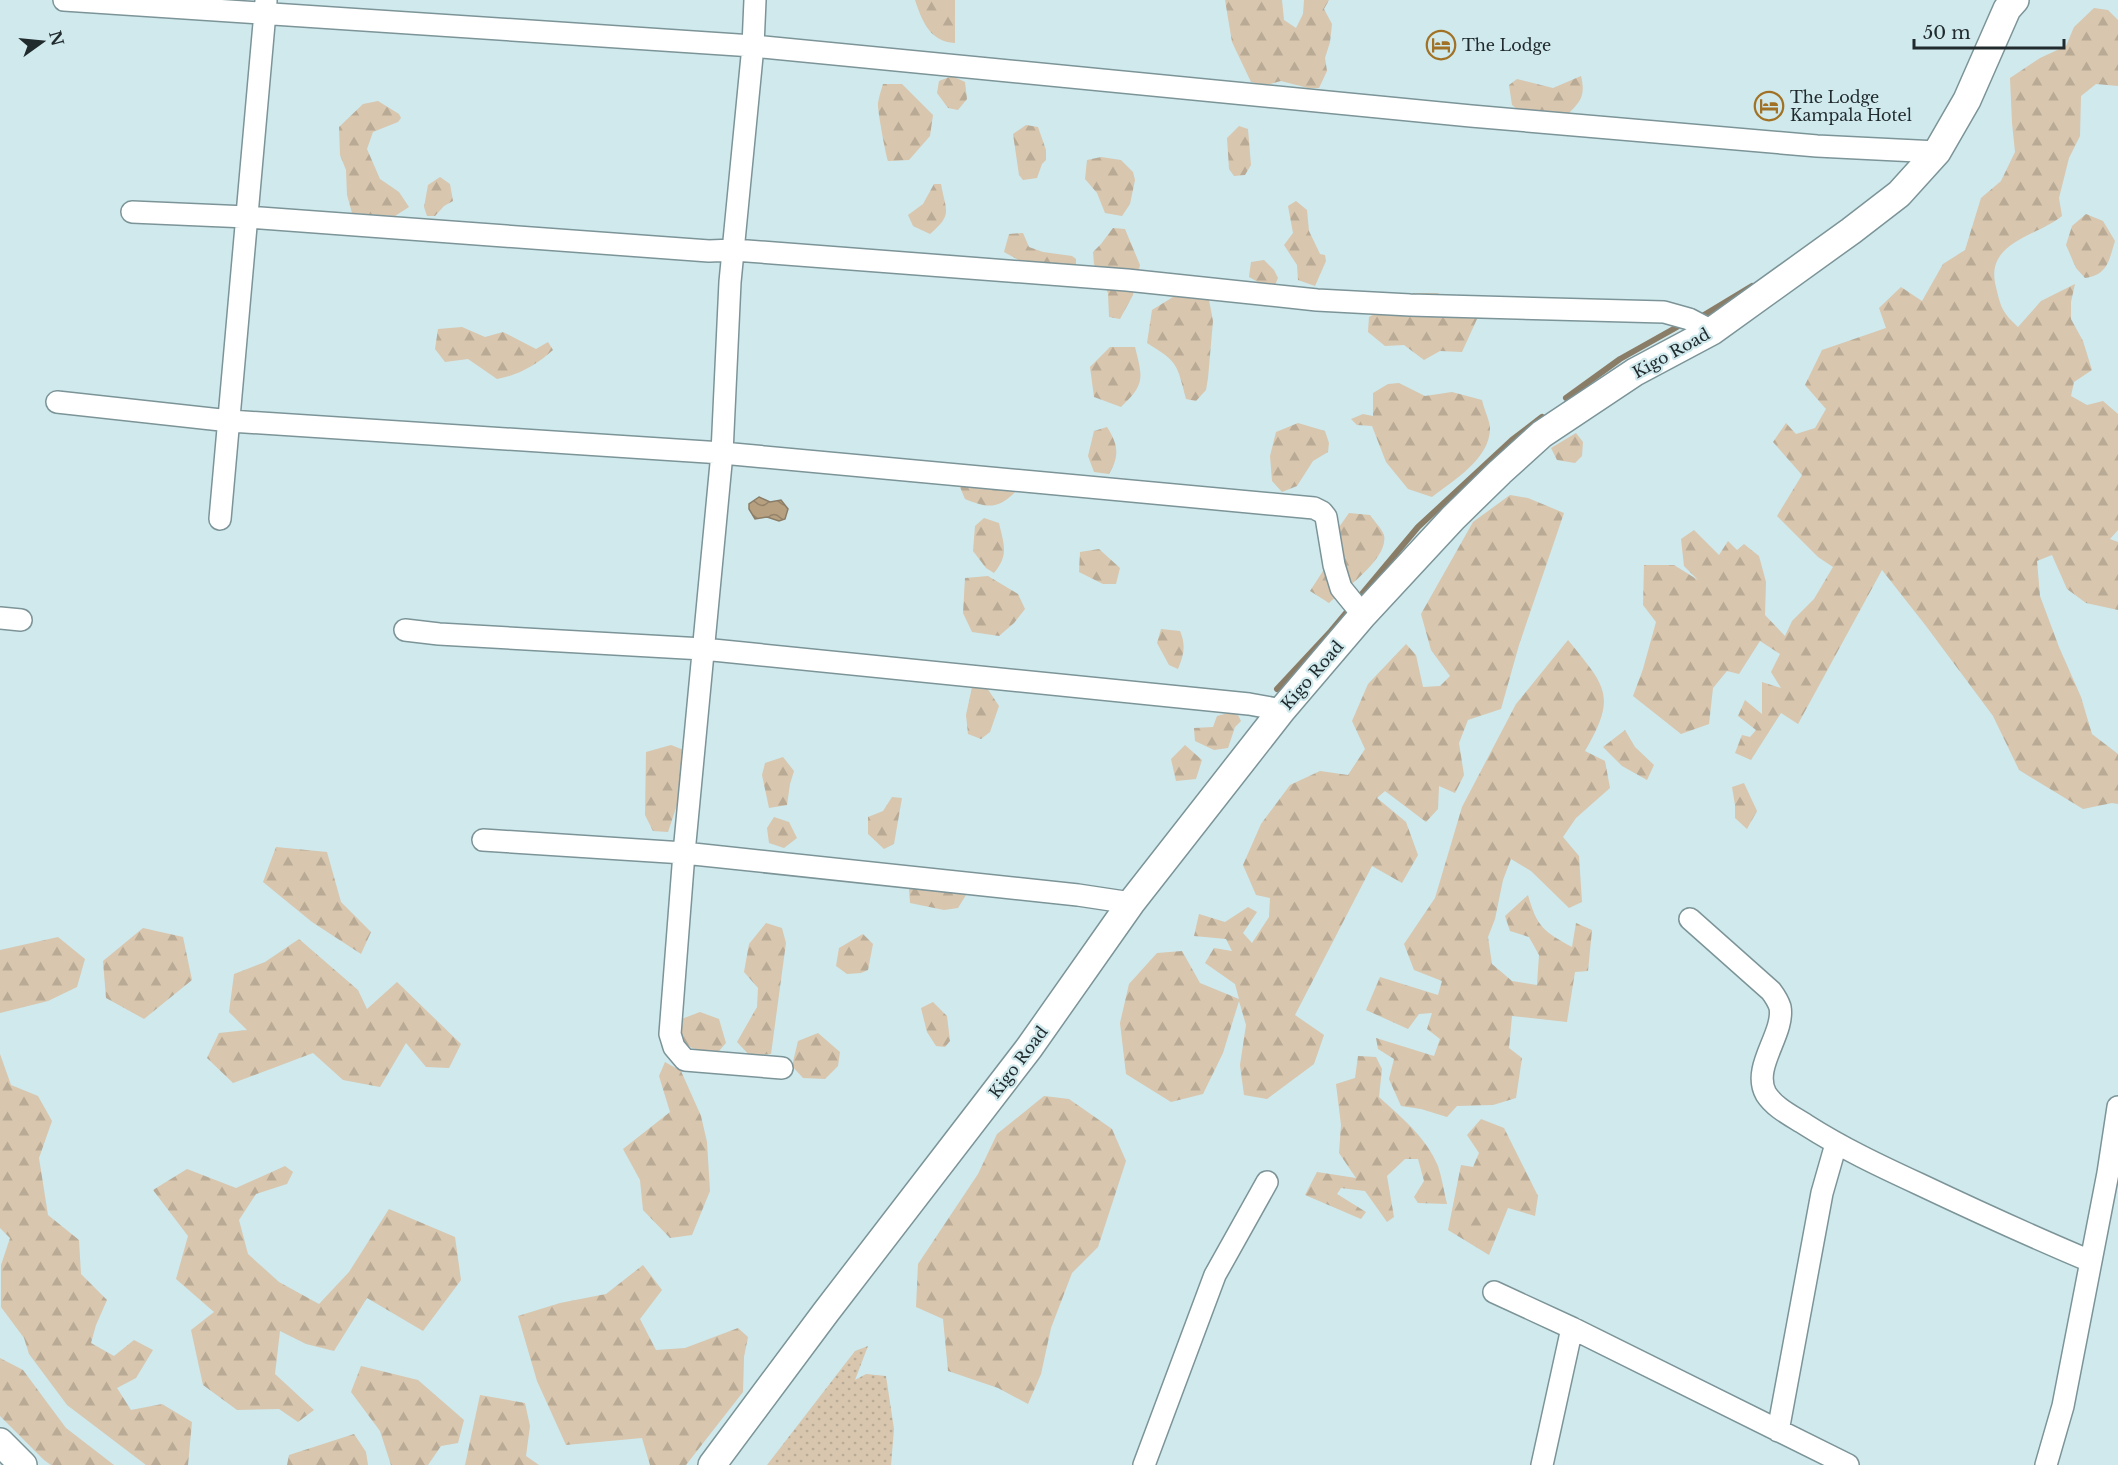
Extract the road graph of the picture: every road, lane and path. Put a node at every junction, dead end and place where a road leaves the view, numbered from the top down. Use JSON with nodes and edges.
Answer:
{"nodes":[{"id":1,"x":64,"y":0,"type":"edge"},
{"id":2,"x":755,"y":0,"type":"edge"},
{"id":3,"x":2014,"y":0,"type":"edge"},
{"id":4,"x":265,"y":7,"type":"edge"},
{"id":5,"x":753,"y":46,"type":"junction"},
{"id":6,"x":1937,"y":152,"type":"junction"},
{"id":7,"x":132,"y":212,"type":"dead end"},
{"id":8,"x":247,"y":217,"type":"junction"},
{"id":9,"x":734,"y":250,"type":"junction"},
{"id":10,"x":1712,"y":331,"type":"junction"},
{"id":11,"x":57,"y":402,"type":"dead end"},
{"id":12,"x":230,"y":421,"type":"junction"},
{"id":13,"x":722,"y":453,"type":"junction"},
{"id":14,"x":220,"y":519,"type":"dead end"},
{"id":15,"x":1363,"y":615,"type":"junction"},
{"id":16,"x":0,"y":618,"type":"edge"},
{"id":17,"x":21,"y":620,"type":"dead end"},
{"id":18,"x":405,"y":630,"type":"dead end"},
{"id":19,"x":703,"y":649,"type":"junction"},
{"id":20,"x":1282,"y":710,"type":"junction"},
{"id":21,"x":483,"y":840,"type":"dead end"},
{"id":22,"x":684,"y":853,"type":"junction"},
{"id":23,"x":1131,"y":903,"type":"junction"},
{"id":24,"x":1690,"y":919,"type":"dead end"},
{"id":25,"x":782,"y":1068,"type":"dead end"},
{"id":26,"x":2118,"y":1107,"type":"edge"},
{"id":27,"x":1836,"y":1144,"type":"junction"},
{"id":28,"x":1267,"y":1182,"type":"dead end"},
{"id":29,"x":2090,"y":1262,"type":"junction"},
{"id":30,"x":1494,"y":1292,"type":"dead end"},
{"id":31,"x":1572,"y":1328,"type":"junction"},
{"id":32,"x":1778,"y":1431,"type":"junction"},
{"id":33,"x":0,"y":1442,"type":"edge"},
{"id":34,"x":23,"y":1465,"type":"edge"},
{"id":35,"x":712,"y":1465,"type":"edge"},
{"id":36,"x":1144,"y":1465,"type":"edge"},
{"id":37,"x":1542,"y":1465,"type":"edge"},
{"id":38,"x":1848,"y":1465,"type":"edge"},
{"id":39,"x":2046,"y":1465,"type":"edge"}],
"edges":[{"from":1,"to":4,"type":"street"},
{"from":2,"to":5,"type":"street"},
{"from":3,"to":6,"type":"street","name":"Kigo Road"},
{"from":4,"to":5,"type":"street"},
{"from":4,"to":8,"type":"street"},
{"from":5,"to":6,"type":"street"},
{"from":5,"to":9,"type":"street"},
{"from":6,"to":10,"type":"street","name":"Kigo Road"},
{"from":7,"to":8,"type":"street"},
{"from":8,"to":9,"type":"street"},
{"from":8,"to":12,"type":"street"},
{"from":9,"to":10,"type":"street"},
{"from":9,"to":13,"type":"street"},
{"from":10,"to":15,"type":"street","name":"Kigo Road"},
{"from":11,"to":12,"type":"street"},
{"from":12,"to":13,"type":"street"},
{"from":12,"to":14,"type":"street"},
{"from":13,"to":15,"type":"street"},
{"from":13,"to":19,"type":"street"},
{"from":15,"to":20,"type":"street","name":"Kigo Road"},
{"from":16,"to":17,"type":"street"},
{"from":18,"to":19,"type":"street"},
{"from":19,"to":20,"type":"street"},
{"from":19,"to":22,"type":"street"},
{"from":20,"to":23,"type":"street","name":"Kigo Road"},
{"from":21,"to":22,"type":"street"},
{"from":22,"to":23,"type":"street"},
{"from":22,"to":25,"type":"street"},
{"from":23,"to":35,"type":"street","name":"Kigo Road"},
{"from":24,"to":27,"type":"street"},
{"from":26,"to":29,"type":"street"},
{"from":27,"to":29,"type":"street"},
{"from":27,"to":32,"type":"street"},
{"from":28,"to":36,"type":"street"},
{"from":29,"to":39,"type":"street"},
{"from":30,"to":31,"type":"street"},
{"from":31,"to":32,"type":"street"},
{"from":31,"to":37,"type":"street"},
{"from":32,"to":38,"type":"street"},
{"from":33,"to":34,"type":"street"}]}
